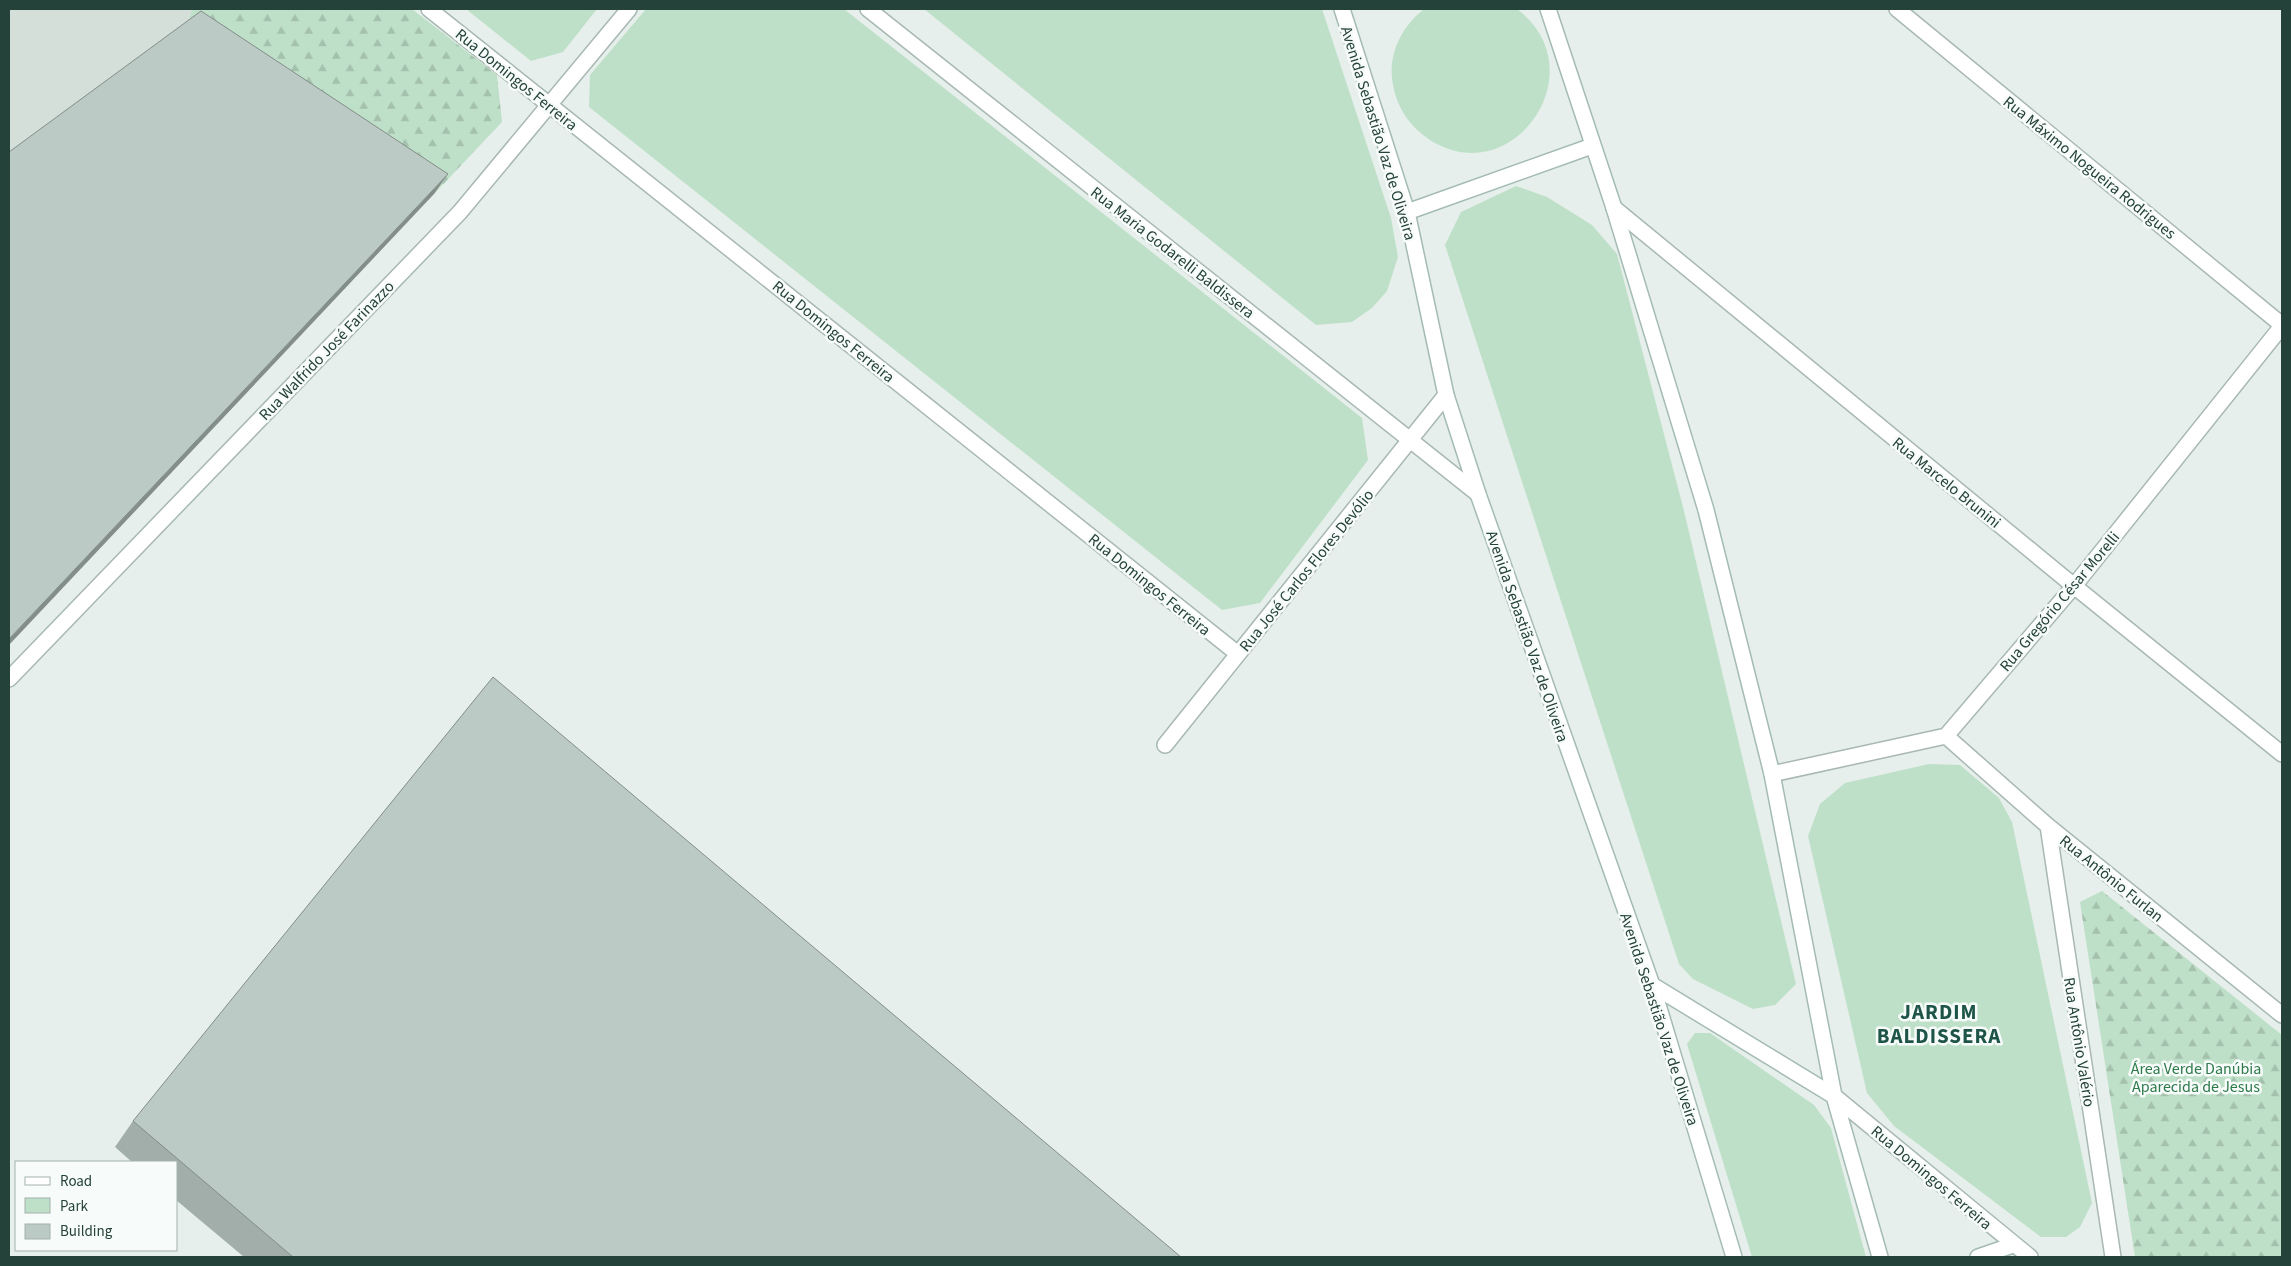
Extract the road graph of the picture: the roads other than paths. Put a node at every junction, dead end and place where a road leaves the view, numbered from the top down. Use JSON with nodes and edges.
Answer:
{"nodes":[{"id":1,"x":429,"y":9,"type":"edge"},
{"id":2,"x":629,"y":9,"type":"edge"},
{"id":3,"x":868,"y":9,"type":"edge"},
{"id":4,"x":1343,"y":9,"type":"edge"},
{"id":5,"x":1548,"y":9,"type":"edge"},
{"id":6,"x":1897,"y":9,"type":"edge"},
{"id":7,"x":550,"y":106,"type":"junction"},
{"id":8,"x":1592,"y":146,"type":"junction"},
{"id":9,"x":1614,"y":208,"type":"junction"},
{"id":10,"x":1406,"y":212,"type":"junction"},
{"id":11,"x":2282,"y":326,"type":"edge"},
{"id":12,"x":1446,"y":395,"type":"junction"},
{"id":13,"x":1410,"y":440,"type":"junction"},
{"id":14,"x":1478,"y":494,"type":"junction"},
{"id":15,"x":2074,"y":586,"type":"junction"},
{"id":16,"x":1238,"y":654,"type":"junction"},
{"id":17,"x":9,"y":679,"type":"edge"},
{"id":18,"x":1946,"y":736,"type":"junction"},
{"id":19,"x":1165,"y":745,"type":"dead end"},
{"id":20,"x":2282,"y":754,"type":"edge"},
{"id":21,"x":1772,"y":774,"type":"junction"},
{"id":22,"x":2048,"y":826,"type":"junction"},
{"id":23,"x":1652,"y":985,"type":"junction"},
{"id":24,"x":2282,"y":1015,"type":"edge"},
{"id":25,"x":1834,"y":1096,"type":"junction"},
{"id":26,"x":2013,"y":1245,"type":"junction"},
{"id":27,"x":1734,"y":1257,"type":"edge"},
{"id":28,"x":1880,"y":1257,"type":"edge"},
{"id":29,"x":1978,"y":1257,"type":"edge"},
{"id":30,"x":2030,"y":1257,"type":"edge"},
{"id":31,"x":2113,"y":1257,"type":"edge"}],
"edges":[{"from":1,"to":7,"type":"street","name":"Rua Domingos Ferreira"},
{"from":2,"to":7,"type":"street","name":"Rua Walfrido José Farinazzo"},
{"from":3,"to":13,"type":"street","name":"Rua Maria Godarelli Baldissera"},
{"from":4,"to":10,"type":"street","name":"Avenida Sebastião Vaz de Oliveira"},
{"from":5,"to":8,"type":"street"},
{"from":6,"to":11,"type":"street","name":"Rua Máximo Nogueira Rodrigues"},
{"from":7,"to":16,"type":"street","name":"Rua Domingos Ferreira"},
{"from":7,"to":17,"type":"street","name":"Rua Walfrido José Farinazzo"},
{"from":8,"to":9,"type":"street"},
{"from":8,"to":10,"type":"street"},
{"from":9,"to":15,"type":"street","name":"Rua Marcelo Brunini"},
{"from":9,"to":21,"type":"street"},
{"from":10,"to":12,"type":"street","name":"Avenida Sebastião Vaz de Oliveira"},
{"from":11,"to":15,"type":"street","name":"Rua Gregório César Morelli"},
{"from":12,"to":13,"type":"street","name":"Rua José Carlos Flores Devólio"},
{"from":12,"to":14,"type":"street","name":"Avenida Sebastião Vaz de Oliveira"},
{"from":13,"to":14,"type":"street","name":"Rua Maria Godarelli Baldissera"},
{"from":13,"to":16,"type":"street","name":"Rua José Carlos Flores Devólio"},
{"from":14,"to":23,"type":"street","name":"Avenida Sebastião Vaz de Oliveira"},
{"from":15,"to":18,"type":"street","name":"Rua Gregório César Morelli"},
{"from":15,"to":20,"type":"street","name":"Rua Marcelo Brunini"},
{"from":16,"to":19,"type":"street","name":"Rua José Carlos Flores Devólio"},
{"from":18,"to":21,"type":"street"},
{"from":18,"to":22,"type":"street","name":"Rua Antônio Furlan"},
{"from":21,"to":25,"type":"street"},
{"from":22,"to":24,"type":"street","name":"Rua Antônio Furlan"},
{"from":22,"to":31,"type":"street","name":"Rua Antônio Valério"},
{"from":23,"to":25,"type":"street","name":"Rua Domingos Ferreira"},
{"from":23,"to":27,"type":"street","name":"Avenida Sebastião Vaz de Oliveira"},
{"from":25,"to":26,"type":"street","name":"Rua Domingos Ferreira"},
{"from":25,"to":28,"type":"street"},
{"from":26,"to":29,"type":"street"},
{"from":26,"to":30,"type":"street","name":"Rua Domingos Ferreira"}]}
